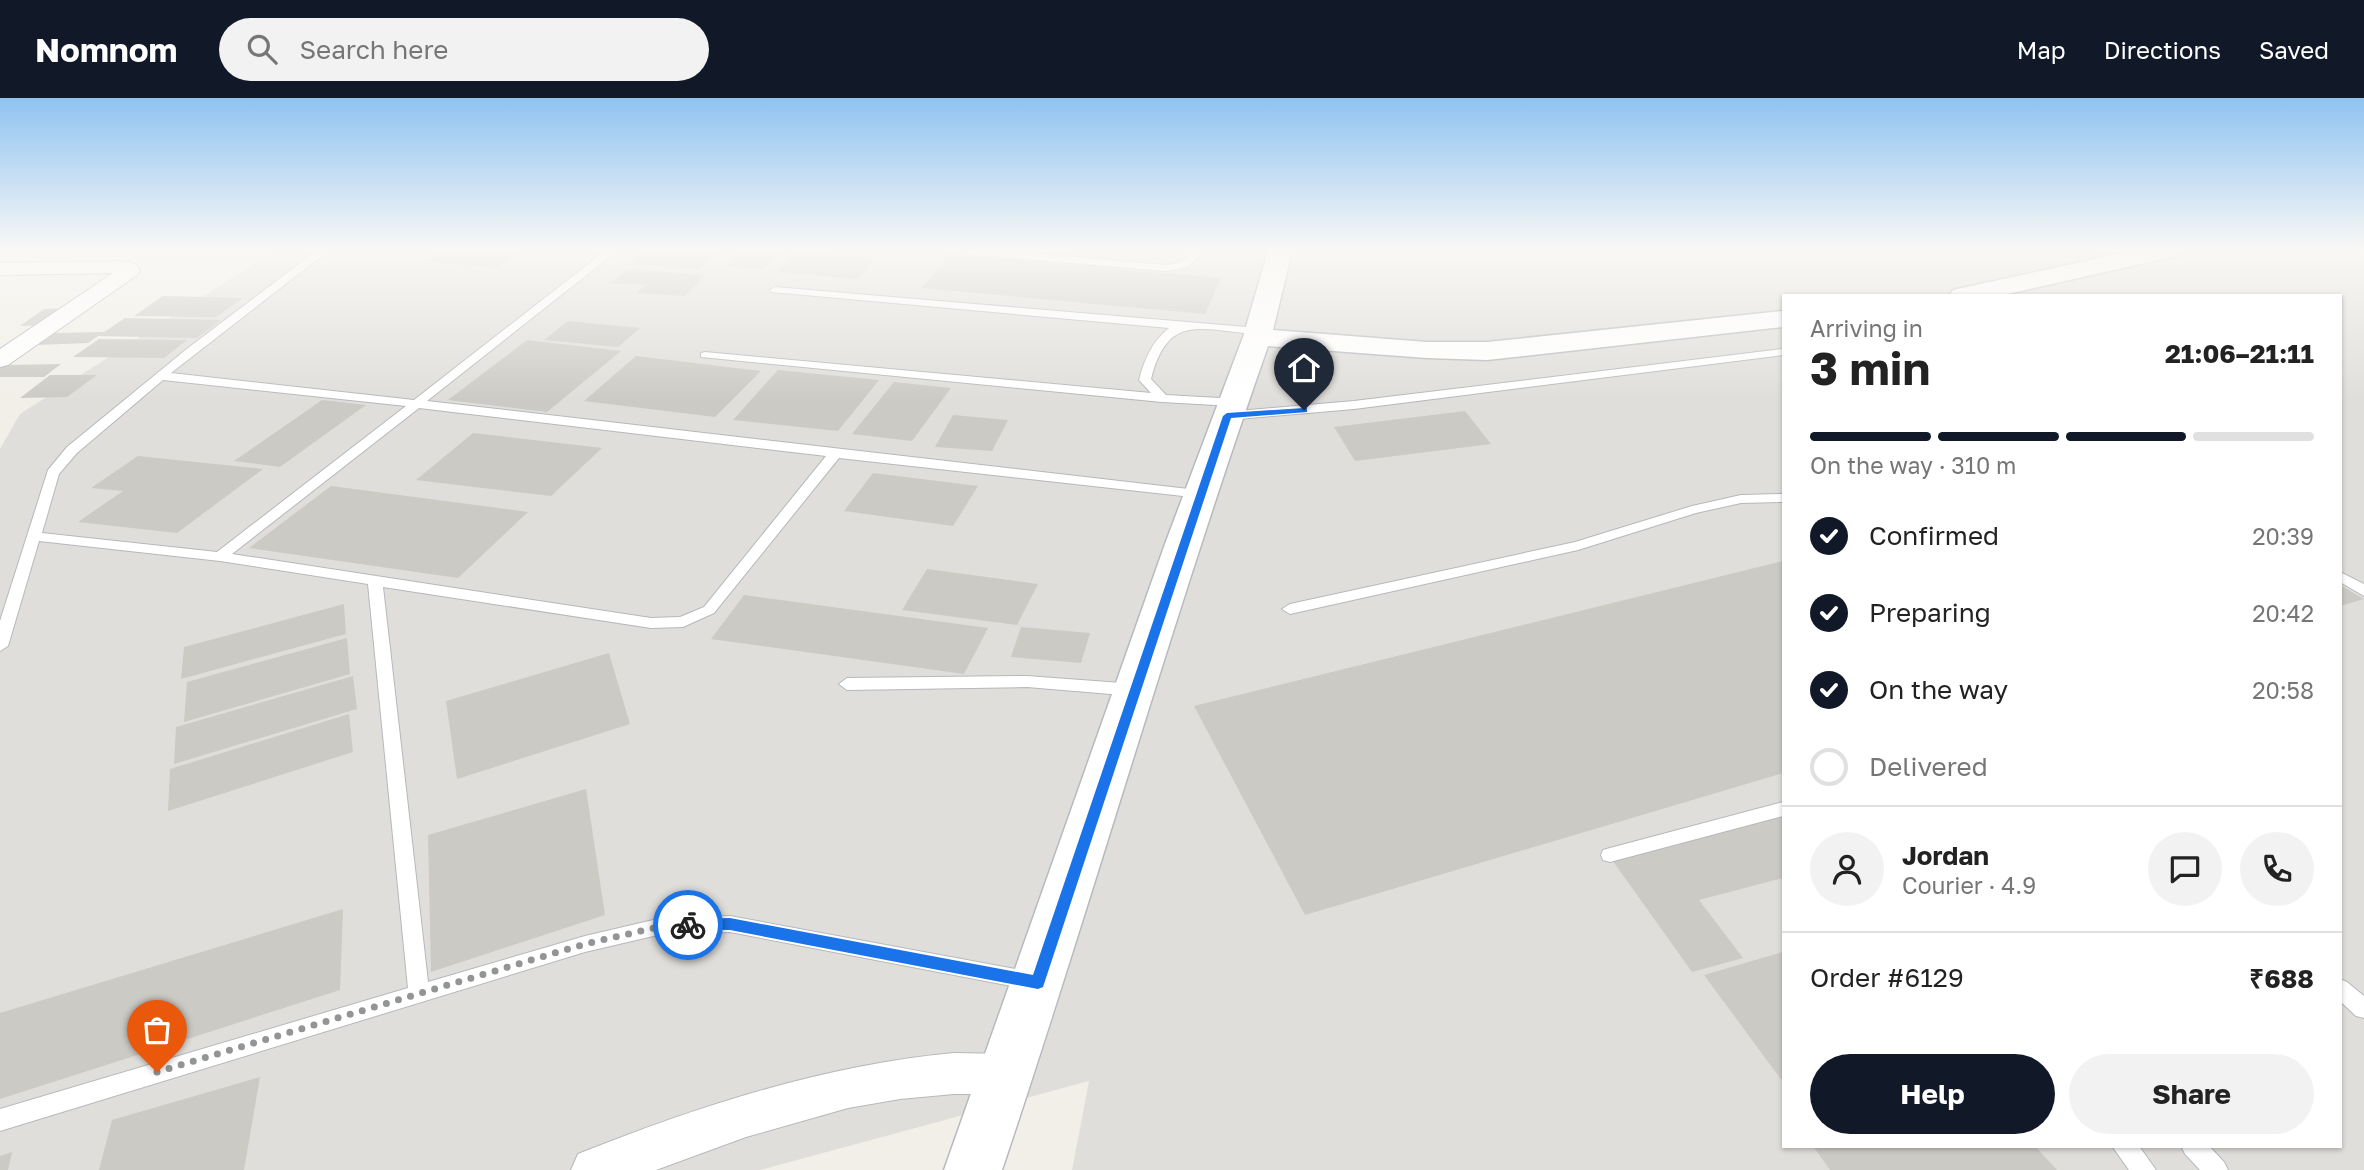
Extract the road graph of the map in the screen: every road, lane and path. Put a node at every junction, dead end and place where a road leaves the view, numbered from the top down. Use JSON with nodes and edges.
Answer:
{"nodes":[{"id":1,"x":86,"y":301,"type":"edge"},
{"id":2,"x":258,"y":301,"type":"edge"},
{"id":3,"x":548,"y":301,"type":"edge"},
{"id":4,"x":900,"y":301,"type":"edge"},
{"id":5,"x":1266,"y":301,"type":"edge"},
{"id":6,"x":1782,"y":319,"type":"edge"},
{"id":7,"x":1182,"y":326,"type":"junction"},
{"id":8,"x":1258,"y":334,"type":"junction"},
{"id":9,"x":1782,"y":352,"type":"edge"},
{"id":10,"x":705,"y":355,"type":"dead end"},
{"id":11,"x":0,"y":360,"type":"edge"},
{"id":12,"x":161,"y":376,"type":"junction"},
{"id":13,"x":1162,"y":398,"type":"junction"},
{"id":14,"x":418,"y":403,"type":"junction"},
{"id":15,"x":1230,"y":409,"type":"junction"},
{"id":16,"x":836,"y":453,"type":"junction"},
{"id":17,"x":1201,"y":494,"type":"junction"},
{"id":18,"x":1782,"y":498,"type":"edge"},
{"id":19,"x":33,"y":536,"type":"junction"},
{"id":20,"x":220,"y":557,"type":"junction"},
{"id":21,"x":2342,"y":577,"type":"edge"},
{"id":22,"x":375,"y":581,"type":"junction"},
{"id":23,"x":2364,"y":591,"type":"edge"},
{"id":24,"x":1290,"y":609,"type":"dead end"},
{"id":25,"x":0,"y":646,"type":"edge"},
{"id":26,"x":847,"y":684,"type":"dead end"},
{"id":27,"x":1136,"y":690,"type":"junction"},
{"id":28,"x":1782,"y":808,"type":"edge"},
{"id":29,"x":1610,"y":855,"type":"dead end"},
{"id":30,"x":1038,"y":982,"type":"junction"},
{"id":31,"x":2342,"y":990,"type":"edge"},
{"id":32,"x":419,"y":992,"type":"junction"},
{"id":33,"x":2364,"y":1009,"type":"edge"},
{"id":34,"x":1008,"y":1074,"type":"junction"},
{"id":35,"x":0,"y":1120,"type":"edge"},
{"id":36,"x":2126,"y":1148,"type":"edge"},
{"id":37,"x":2195,"y":1148,"type":"edge"},
{"id":38,"x":595,"y":1170,"type":"edge"},
{"id":39,"x":973,"y":1170,"type":"edge"},
{"id":40,"x":2144,"y":1170,"type":"edge"},
{"id":41,"x":2216,"y":1170,"type":"edge"}],
"edges":[{"from":1,"to":11,"type":"street"},
{"from":2,"to":12,"type":"lane"},
{"from":3,"to":14,"type":"lane"},
{"from":4,"to":7,"type":"lane"},
{"from":5,"to":8,"type":"street"},
{"from":6,"to":8,"type":"street"},
{"from":7,"to":8,"type":"lane"},
{"from":7,"to":13,"type":"lane"},
{"from":8,"to":15,"type":"street"},
{"from":9,"to":15,"type":"lane"},
{"from":10,"to":13,"type":"lane"},
{"from":12,"to":14,"type":"lane"},
{"from":12,"to":19,"type":"lane"},
{"from":13,"to":15,"type":"lane"},
{"from":14,"to":16,"type":"lane"},
{"from":14,"to":20,"type":"lane"},
{"from":15,"to":17,"type":"street"},
{"from":16,"to":17,"type":"lane"},
{"from":16,"to":22,"type":"lane"},
{"from":17,"to":27,"type":"street"},
{"from":18,"to":24,"type":"lane"},
{"from":19,"to":20,"type":"lane"},
{"from":19,"to":25,"type":"lane"},
{"from":20,"to":22,"type":"lane"},
{"from":21,"to":23,"type":"lane"},
{"from":22,"to":32,"type":"lane"},
{"from":26,"to":27,"type":"lane"},
{"from":27,"to":30,"type":"street"},
{"from":28,"to":29,"type":"lane"},
{"from":30,"to":32,"type":"lane"},
{"from":30,"to":34,"type":"street"},
{"from":31,"to":33,"type":"lane"},
{"from":32,"to":35,"type":"lane"},
{"from":34,"to":38,"type":"street"},
{"from":34,"to":39,"type":"street"},
{"from":36,"to":40,"type":"lane"},
{"from":37,"to":41,"type":"lane"}]}
